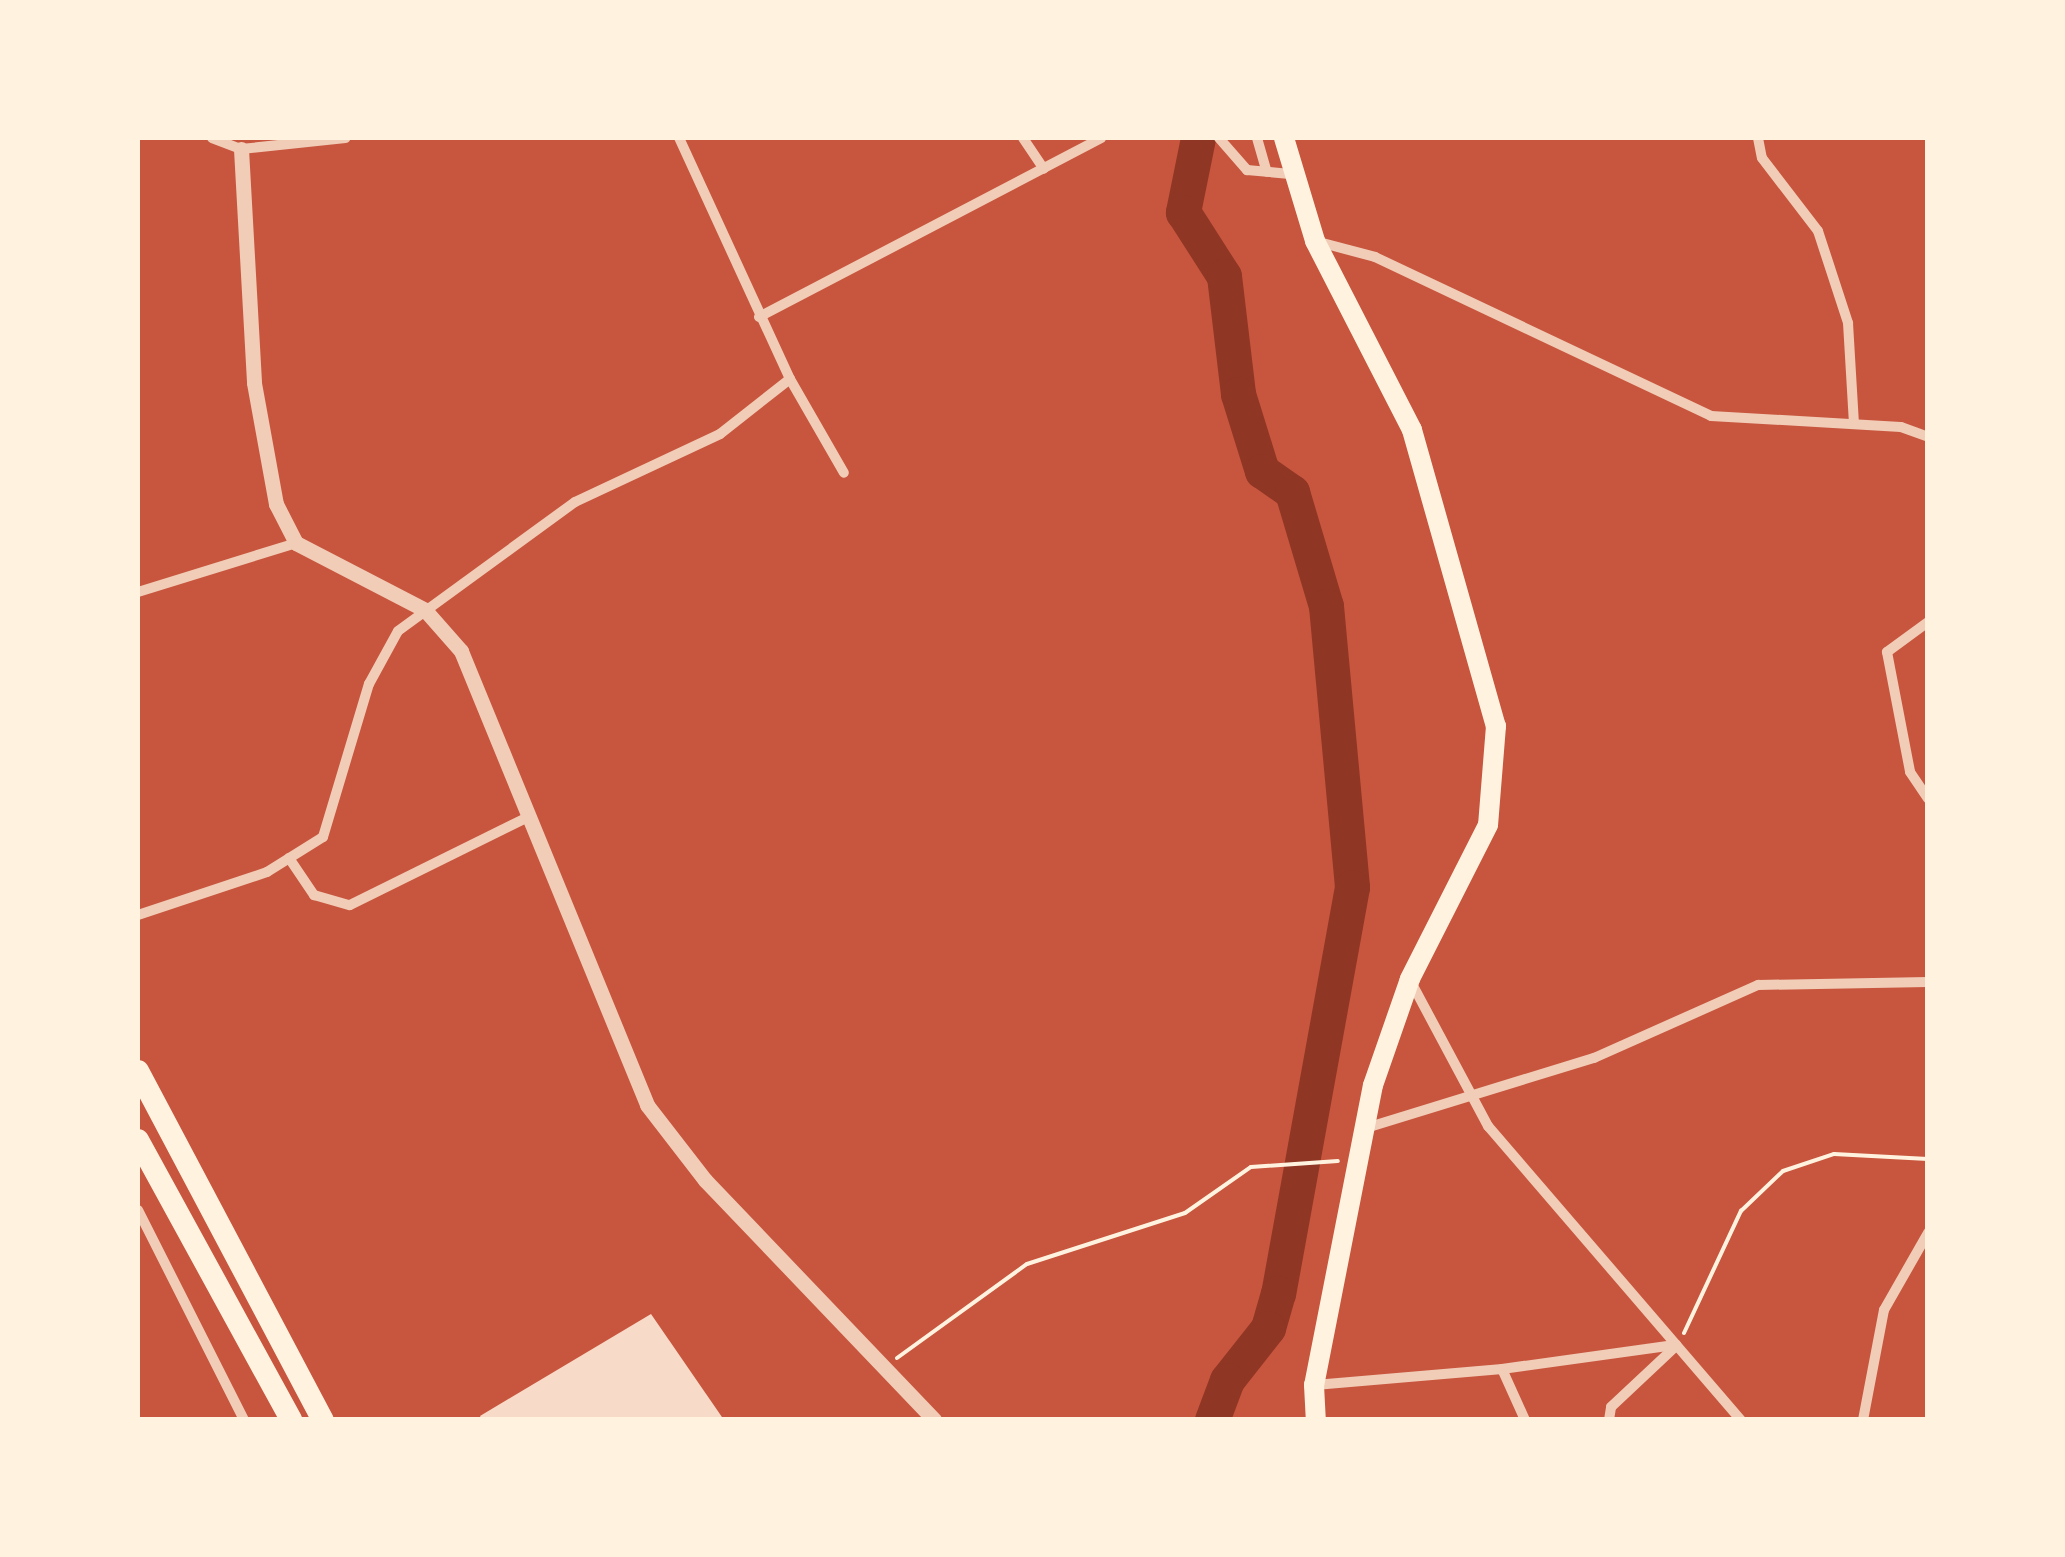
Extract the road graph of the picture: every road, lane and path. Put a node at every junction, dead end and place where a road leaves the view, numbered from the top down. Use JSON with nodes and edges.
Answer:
{"nodes":[{"id":1,"x":212,"y":138,"type":"edge"},
{"id":2,"x":345,"y":138,"type":"edge"},
{"id":3,"x":679,"y":138,"type":"edge"},
{"id":4,"x":1023,"y":138,"type":"edge"},
{"id":5,"x":1101,"y":138,"type":"edge"},
{"id":6,"x":1219,"y":138,"type":"edge"},
{"id":7,"x":1257,"y":138,"type":"edge"},
{"id":8,"x":1284,"y":138,"type":"edge"},
{"id":9,"x":1758,"y":138,"type":"edge"},
{"id":10,"x":241,"y":143,"type":"edge"},
{"id":11,"x":1044,"y":169,"type":"junction"},
{"id":12,"x":1267,"y":172,"type":"junction"},
{"id":13,"x":1290,"y":174,"type":"junction"},
{"id":14,"x":1315,"y":241,"type":"junction"},
{"id":15,"x":760,"y":317,"type":"junction"},
{"id":16,"x":790,"y":379,"type":"junction"},
{"id":17,"x":1854,"y":424,"type":"junction"},
{"id":18,"x":1928,"y":438,"type":"edge"},
{"id":19,"x":844,"y":473,"type":"dead end"},
{"id":20,"x":296,"y":543,"type":"junction"},
{"id":21,"x":138,"y":592,"type":"edge"},
{"id":22,"x":424,"y":610,"type":"junction"},
{"id":23,"x":1928,"y":622,"type":"edge"},
{"id":24,"x":1928,"y":799,"type":"edge"},
{"id":25,"x":531,"y":815,"type":"junction"},
{"id":26,"x":289,"y":858,"type":"junction"},
{"id":27,"x":138,"y":915,"type":"edge"},
{"id":28,"x":1410,"y":979,"type":"junction"},
{"id":29,"x":1928,"y":982,"type":"edge"},
{"id":30,"x":138,"y":1070,"type":"edge"},
{"id":31,"x":1464,"y":1092,"type":"junction"},
{"id":32,"x":1365,"y":1128,"type":"junction"},
{"id":33,"x":138,"y":1140,"type":"edge"},
{"id":34,"x":1928,"y":1159,"type":"edge"},
{"id":35,"x":1358,"y":1160,"type":"junction"},
{"id":36,"x":138,"y":1210,"type":"edge"},
{"id":37,"x":1928,"y":1233,"type":"edge"},
{"id":38,"x":1676,"y":1345,"type":"junction"},
{"id":39,"x":886,"y":1366,"type":"junction"},
{"id":40,"x":1502,"y":1369,"type":"junction"},
{"id":41,"x":1314,"y":1385,"type":"junction"},
{"id":42,"x":244,"y":1420,"type":"edge"},
{"id":43,"x":291,"y":1420,"type":"edge"},
{"id":44,"x":323,"y":1420,"type":"edge"},
{"id":45,"x":934,"y":1420,"type":"edge"},
{"id":46,"x":1316,"y":1420,"type":"edge"},
{"id":47,"x":1526,"y":1420,"type":"edge"},
{"id":48,"x":1609,"y":1420,"type":"edge"},
{"id":49,"x":1742,"y":1420,"type":"edge"},
{"id":50,"x":1863,"y":1420,"type":"edge"}],
"edges":[{"from":1,"to":10,"type":"street"},
{"from":2,"to":10,"type":"street"},
{"from":3,"to":15,"type":"street"},
{"from":4,"to":11,"type":"street"},
{"from":5,"to":11,"type":"street"},
{"from":6,"to":12,"type":"street"},
{"from":7,"to":12,"type":"street"},
{"from":8,"to":13,"type":"main road"},
{"from":9,"to":17,"type":"street"},
{"from":10,"to":20,"type":"street"},
{"from":11,"to":15,"type":"street"},
{"from":12,"to":13,"type":"street"},
{"from":13,"to":14,"type":"main road"},
{"from":14,"to":17,"type":"street"},
{"from":14,"to":28,"type":"main road"},
{"from":15,"to":16,"type":"street"},
{"from":16,"to":19,"type":"street"},
{"from":16,"to":22,"type":"street"},
{"from":17,"to":18,"type":"street"},
{"from":20,"to":21,"type":"street"},
{"from":20,"to":22,"type":"street"},
{"from":22,"to":25,"type":"street"},
{"from":22,"to":26,"type":"street"},
{"from":23,"to":24,"type":"street"},
{"from":25,"to":26,"type":"street"},
{"from":25,"to":39,"type":"street"},
{"from":26,"to":27,"type":"street"},
{"from":28,"to":31,"type":"street"},
{"from":28,"to":32,"type":"main road"},
{"from":29,"to":31,"type":"street"},
{"from":30,"to":44,"type":"highway"},
{"from":31,"to":32,"type":"street"},
{"from":31,"to":38,"type":"street"},
{"from":32,"to":35,"type":"main road"},
{"from":33,"to":43,"type":"highway"},
{"from":34,"to":38,"type":"path"},
{"from":35,"to":39,"type":"path"},
{"from":35,"to":41,"type":"main road"},
{"from":36,"to":42,"type":"street"},
{"from":37,"to":50,"type":"street"},
{"from":38,"to":40,"type":"street"},
{"from":38,"to":48,"type":"street"},
{"from":38,"to":49,"type":"street"},
{"from":39,"to":45,"type":"street"},
{"from":40,"to":41,"type":"street"},
{"from":40,"to":47,"type":"street"},
{"from":41,"to":46,"type":"main road"}]}
